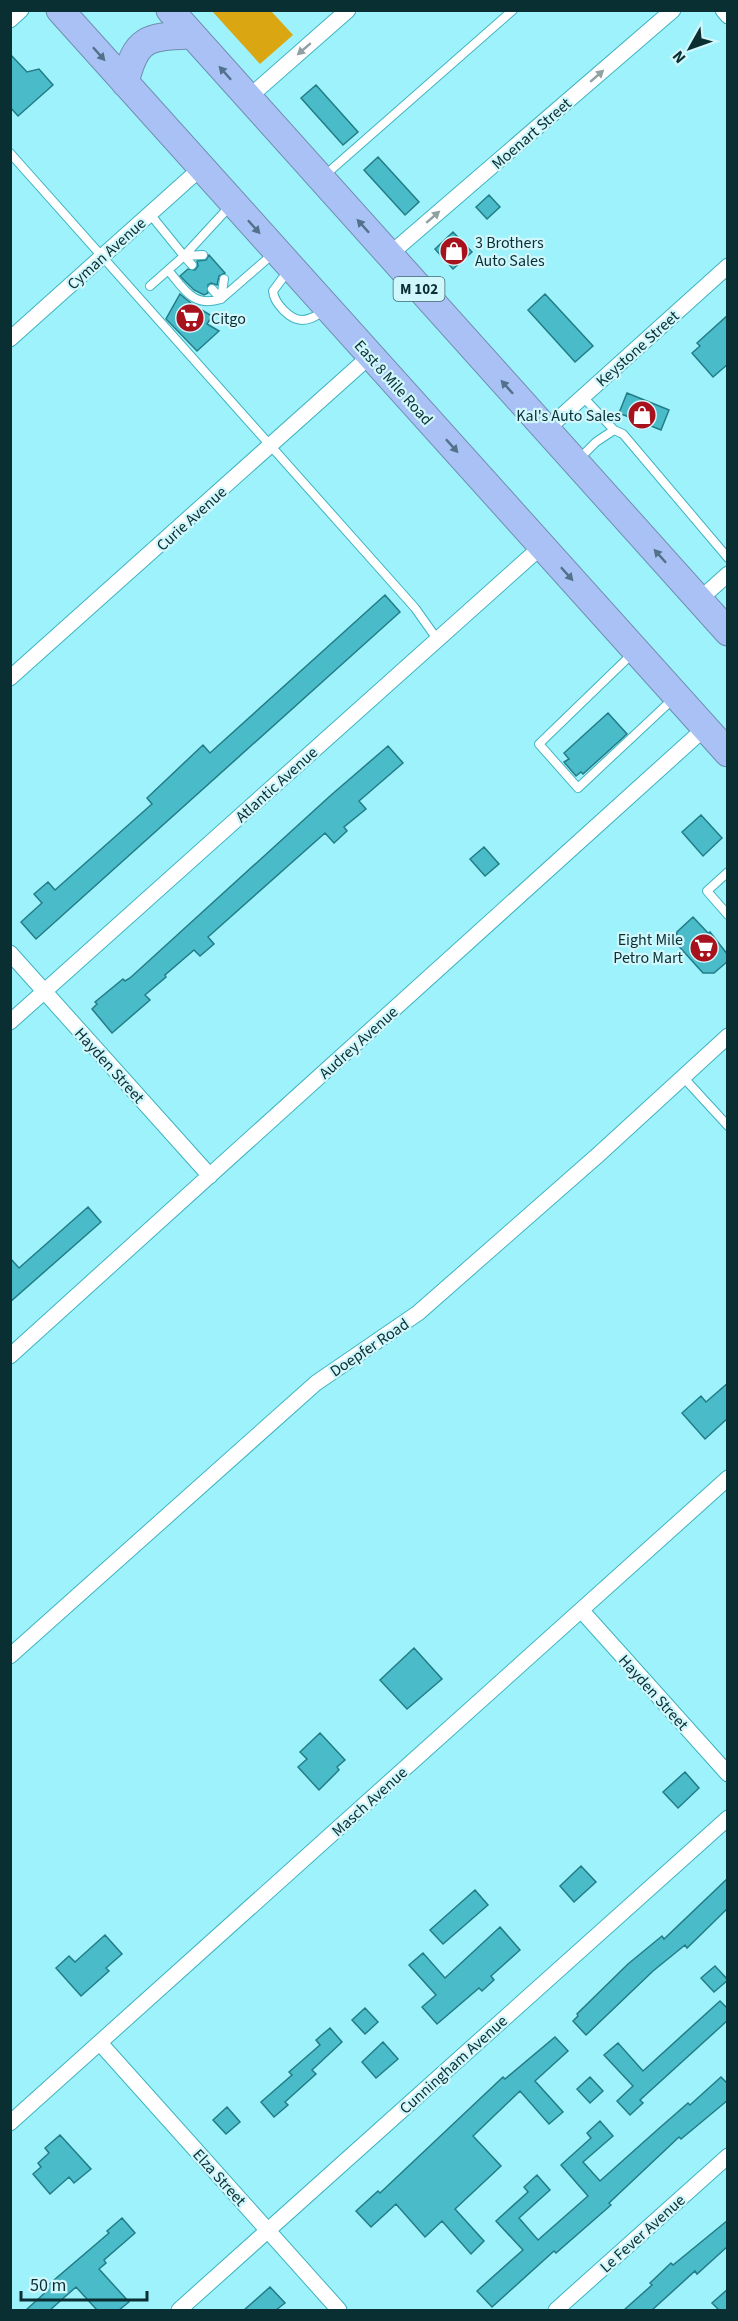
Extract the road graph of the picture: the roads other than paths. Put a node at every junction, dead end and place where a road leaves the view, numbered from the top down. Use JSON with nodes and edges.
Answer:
{"nodes":[{"id":1,"x":21,"y":10,"type":"edge"},
{"id":2,"x":60,"y":10,"type":"edge"},
{"id":3,"x":170,"y":10,"type":"edge"},
{"id":4,"x":348,"y":10,"type":"edge"},
{"id":5,"x":513,"y":10,"type":"edge"},
{"id":6,"x":673,"y":10,"type":"edge"},
{"id":7,"x":723,"y":10,"type":"edge"},
{"id":8,"x":728,"y":16,"type":"edge"},
{"id":9,"x":10,"y":20,"type":"edge"},
{"id":10,"x":191,"y":35,"type":"junction"},
{"id":11,"x":125,"y":83,"type":"junction"},
{"id":12,"x":248,"y":98,"type":"junction"},
{"id":13,"x":10,"y":153,"type":"edge"},
{"id":14,"x":201,"y":168,"type":"junction"},
{"id":15,"x":320,"y":179,"type":"junction"},
{"id":16,"x":232,"y":202,"type":"junction"},
{"id":17,"x":150,"y":214,"type":"junction"},
{"id":18,"x":203,"y":255,"type":"dead end"},
{"id":19,"x":389,"y":255,"type":"junction"},
{"id":20,"x":103,"y":256,"type":"junction"},
{"id":21,"x":184,"y":256,"type":"junction"},
{"id":22,"x":284,"y":259,"type":"junction"},
{"id":23,"x":192,"y":265,"type":"dead end"},
{"id":24,"x":728,"y":266,"type":"edge"},
{"id":25,"x":168,"y":270,"type":"junction"},
{"id":26,"x":224,"y":279,"type":"dead end"},
{"id":27,"x":150,"y":286,"type":"dead end"},
{"id":28,"x":212,"y":289,"type":"dead end"},
{"id":29,"x":220,"y":299,"type":"junction"},
{"id":30,"x":10,"y":339,"type":"edge"},
{"id":31,"x":370,"y":356,"type":"junction"},
{"id":32,"x":583,"y":397,"type":"junction"},
{"id":33,"x":546,"y":430,"type":"junction"},
{"id":34,"x":614,"y":430,"type":"junction"},
{"id":35,"x":271,"y":446,"type":"junction"},
{"id":36,"x":575,"y":462,"type":"junction"},
{"id":37,"x":542,"y":546,"type":"junction"},
{"id":38,"x":728,"y":558,"type":"edge"},
{"id":39,"x":728,"y":574,"type":"edge"},
{"id":40,"x":699,"y":600,"type":"junction"},
{"id":41,"x":728,"y":632,"type":"edge"},
{"id":42,"x":437,"y":639,"type":"junction"},
{"id":43,"x":636,"y":651,"type":"junction"},
{"id":44,"x":10,"y":678,"type":"edge"},
{"id":45,"x":676,"y":696,"type":"junction"},
{"id":46,"x":705,"y":728,"type":"junction"},
{"id":47,"x":728,"y":753,"type":"edge"},
{"id":48,"x":728,"y":872,"type":"edge"},
{"id":49,"x":728,"y":915,"type":"edge"},
{"id":50,"x":10,"y":953,"type":"edge"},
{"id":51,"x":45,"y":991,"type":"junction"},
{"id":52,"x":10,"y":1022,"type":"edge"},
{"id":53,"x":728,"y":1036,"type":"edge"},
{"id":54,"x":683,"y":1077,"type":"junction"},
{"id":55,"x":726,"y":1123,"type":"edge"},
{"id":56,"x":210,"y":1176,"type":"junction"},
{"id":57,"x":10,"y":1356,"type":"edge"},
{"id":58,"x":728,"y":1478,"type":"edge"},
{"id":59,"x":581,"y":1610,"type":"junction"},
{"id":60,"x":10,"y":1656,"type":"edge"},
{"id":61,"x":728,"y":1774,"type":"edge"},
{"id":62,"x":728,"y":1818,"type":"edge"},
{"id":63,"x":100,"y":2043,"type":"junction"},
{"id":64,"x":10,"y":2123,"type":"edge"},
{"id":65,"x":728,"y":2156,"type":"edge"},
{"id":66,"x":268,"y":2230,"type":"junction"},
{"id":67,"x":179,"y":2310,"type":"edge"},
{"id":68,"x":339,"y":2310,"type":"edge"},
{"id":69,"x":556,"y":2310,"type":"edge"}],
"edges":[{"from":1,"to":9,"type":"street"},
{"from":2,"to":11,"type":"highway","name":"East 8 Mile Road","one_way":true},
{"from":3,"to":10,"type":"highway","number":"M 102"},
{"from":4,"to":12,"type":"street","one_way":true},
{"from":5,"to":15,"type":"lane"},
{"from":19,"to":6,"type":"street","name":"Moenart Street","one_way":true},
{"from":7,"to":8,"type":"street"},
{"from":10,"to":11,"type":"highway"},
{"from":12,"to":10,"type":"highway","number":"M 102","one_way":true},
{"from":11,"to":14,"type":"highway","name":"East 8 Mile Road"},
{"from":12,"to":15,"type":"highway","number":"M 102"},
{"from":13,"to":20,"type":"lane"},
{"from":14,"to":16,"type":"highway","name":"East 8 Mile Road"},
{"from":14,"to":17,"type":"street","name":"Cyman Avenue"},
{"from":19,"to":15,"type":"highway","number":"M 102","one_way":true},
{"from":16,"to":21,"type":"lane"},
{"from":16,"to":22,"type":"highway","name":"East 8 Mile Road","one_way":true},
{"from":17,"to":20,"type":"street","name":"Cyman Avenue"},
{"from":17,"to":21,"type":"lane"},
{"from":18,"to":21,"type":"lane"},
{"from":33,"to":19,"type":"highway","number":"M 102","one_way":true},
{"from":20,"to":30,"type":"street","name":"Cyman Avenue"},
{"from":20,"to":35,"type":"lane"},
{"from":21,"to":23,"type":"lane"},
{"from":21,"to":25,"type":"lane"},
{"from":22,"to":29,"type":"lane"},
{"from":22,"to":31,"type":"highway","name":"East 8 Mile Road"},
{"from":24,"to":32,"type":"street","name":"Keystone Street"},
{"from":25,"to":27,"type":"lane"},
{"from":25,"to":29,"type":"lane"},
{"from":26,"to":29,"type":"lane"},
{"from":28,"to":29,"type":"lane"},
{"from":31,"to":35,"type":"street","name":"Curie Avenue"},
{"from":31,"to":37,"type":"highway","name":"East 8 Mile Road","one_way":true},
{"from":32,"to":33,"type":"street","name":"Keystone Street"},
{"from":32,"to":34,"type":"lane"},
{"from":33,"to":36,"type":"highway","number":"M 102"},
{"from":34,"to":36,"type":"lane"},
{"from":34,"to":38,"type":"lane"},
{"from":35,"to":42,"type":"lane"},
{"from":35,"to":44,"type":"street","name":"Curie Avenue"},
{"from":40,"to":36,"type":"highway","number":"M 102","one_way":true},
{"from":37,"to":42,"type":"street","name":"Atlantic Avenue"},
{"from":37,"to":43,"type":"highway","name":"East 8 Mile Road","one_way":true},
{"from":39,"to":40,"type":"street"},
{"from":40,"to":41,"type":"highway","number":"M 102"},
{"from":42,"to":51,"type":"street","name":"Atlantic Avenue"},
{"from":43,"to":45,"type":"highway","name":"East 8 Mile Road"},
{"from":43,"to":45,"type":"lane"},
{"from":45,"to":46,"type":"highway","name":"East 8 Mile Road"},
{"from":46,"to":47,"type":"highway","name":"East 8 Mile Road"},
{"from":46,"to":56,"type":"street","name":"Audrey Avenue"},
{"from":48,"to":49,"type":"lane"},
{"from":50,"to":51,"type":"street","name":"Hayden Street"},
{"from":51,"to":52,"type":"street","name":"Atlantic Avenue"},
{"from":51,"to":56,"type":"street","name":"Hayden Street"},
{"from":53,"to":54,"type":"street","name":"Doepfer Road"},
{"from":54,"to":55,"type":"lane"},
{"from":54,"to":60,"type":"street","name":"Doepfer Road"},
{"from":56,"to":57,"type":"street","name":"Audrey Avenue"},
{"from":58,"to":59,"type":"street","name":"Masch Avenue"},
{"from":59,"to":61,"type":"street","name":"Hayden Street"},
{"from":59,"to":63,"type":"street","name":"Masch Avenue"},
{"from":62,"to":66,"type":"street","name":"Cunningham Avenue"},
{"from":63,"to":64,"type":"street","name":"Masch Avenue"},
{"from":63,"to":66,"type":"street","name":"Elza Street"},
{"from":65,"to":69,"type":"street","name":"Le Fever Avenue"},
{"from":66,"to":67,"type":"street","name":"Cunningham Avenue"},
{"from":66,"to":68,"type":"street","name":"Elza Street"}]}
